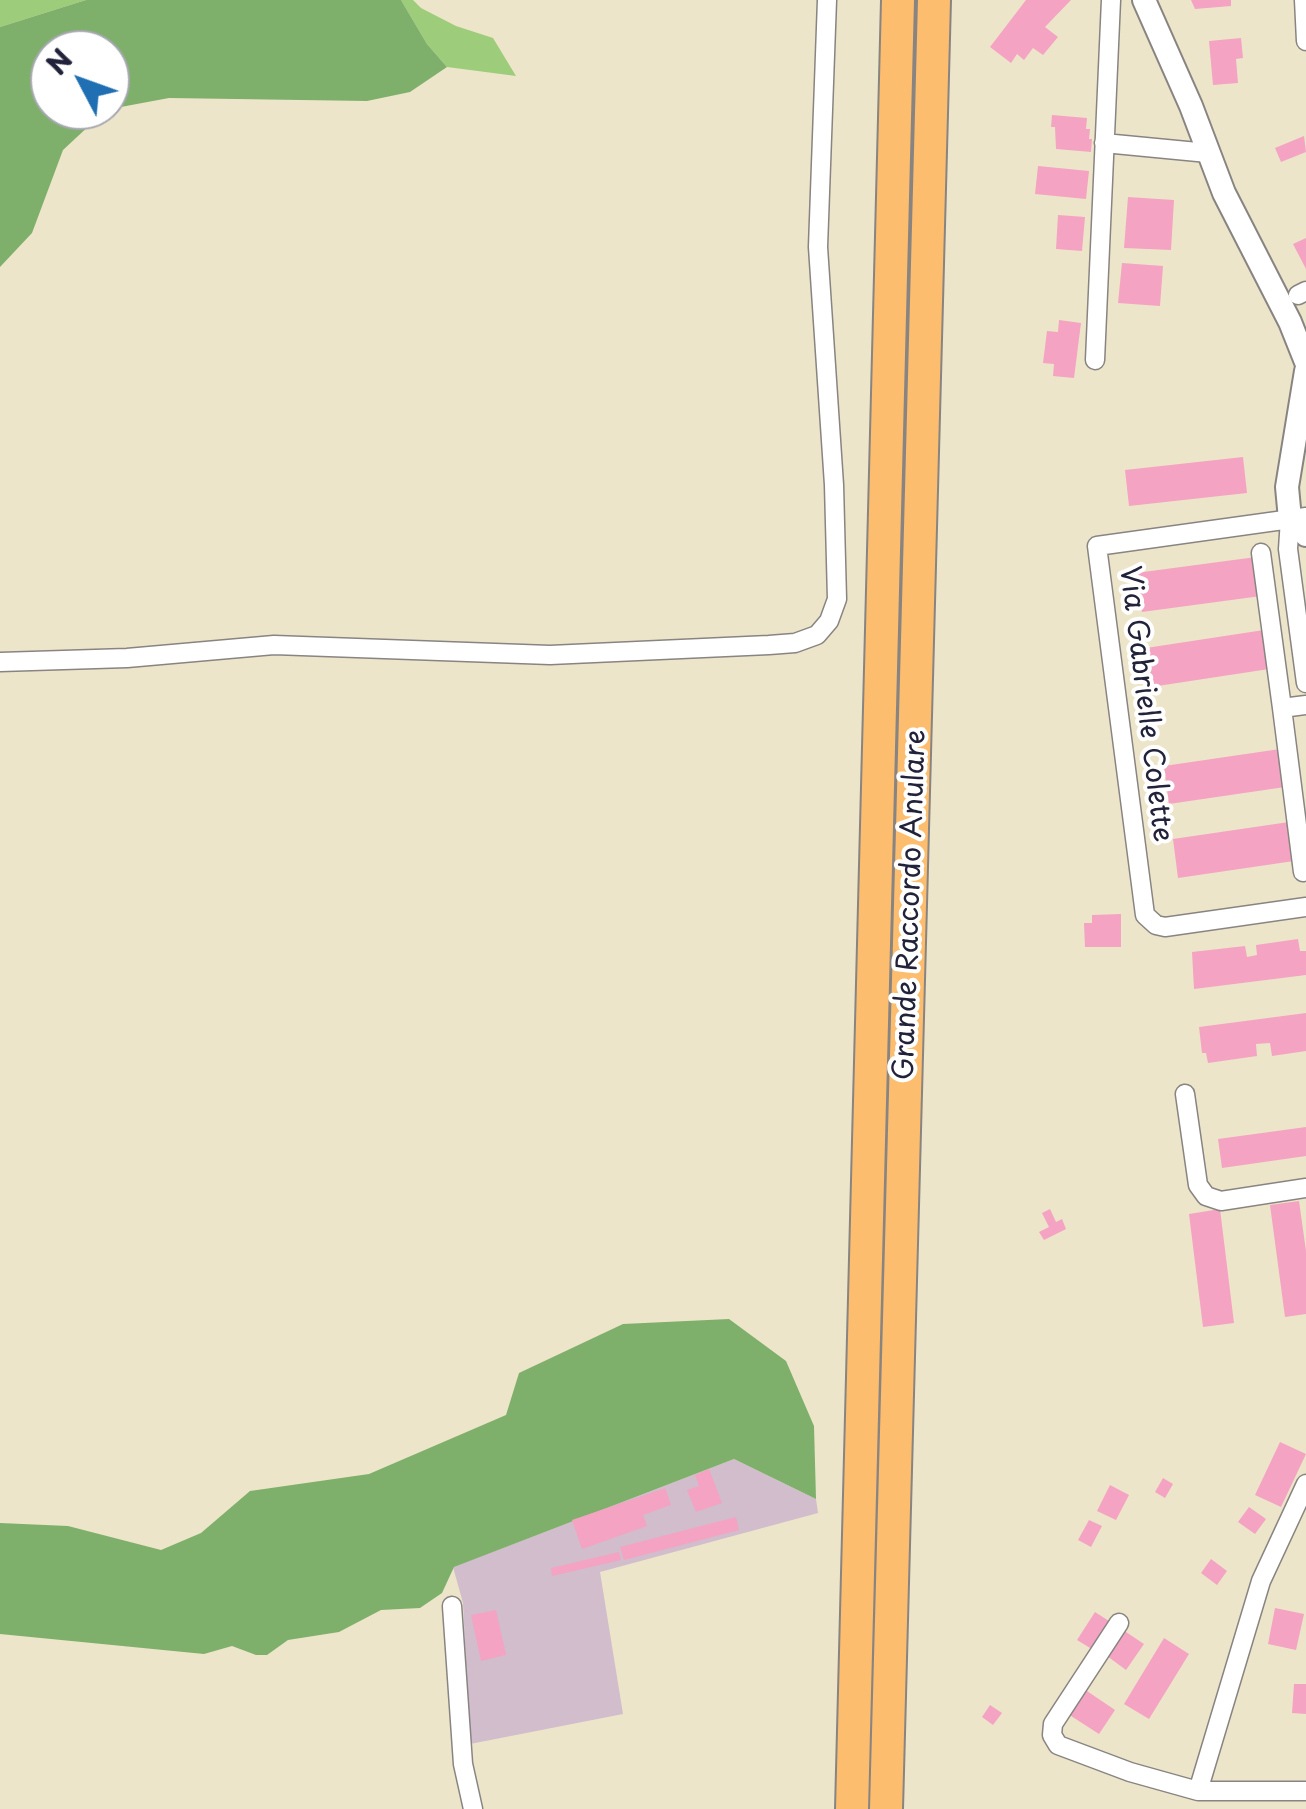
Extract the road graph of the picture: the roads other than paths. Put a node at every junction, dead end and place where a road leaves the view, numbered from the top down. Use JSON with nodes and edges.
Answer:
{"nodes":[{"id":1,"x":827,"y":0,"type":"edge"},
{"id":2,"x":898,"y":0,"type":"edge"},
{"id":3,"x":934,"y":0,"type":"edge"},
{"id":4,"x":1111,"y":0,"type":"edge"},
{"id":5,"x":1144,"y":0,"type":"edge"},
{"id":6,"x":1304,"y":0,"type":"edge"},
{"id":7,"x":1306,"y":41,"type":"edge"},
{"id":8,"x":1104,"y":143,"type":"junction"},
{"id":9,"x":1208,"y":153,"type":"junction"},
{"id":10,"x":1094,"y":360,"type":"dead end"},
{"id":11,"x":1306,"y":362,"type":"edge"},
{"id":12,"x":1306,"y":371,"type":"edge"},
{"id":13,"x":1298,"y":457,"type":"edge"},
{"id":14,"x":1301,"y":524,"type":"edge"},
{"id":15,"x":1262,"y":553,"type":"dead end"},
{"id":16,"x":0,"y":662,"type":"edge"},
{"id":17,"x":1306,"y":684,"type":"edge"},
{"id":18,"x":1279,"y":688,"type":"junction"},
{"id":19,"x":1306,"y":705,"type":"edge"},
{"id":20,"x":1282,"y":708,"type":"junction"},
{"id":21,"x":1306,"y":726,"type":"edge"},
{"id":22,"x":1284,"y":728,"type":"junction"},
{"id":23,"x":1303,"y":872,"type":"dead end"},
{"id":24,"x":1306,"y":906,"type":"edge"},
{"id":25,"x":1185,"y":1094,"type":"dead end"},
{"id":26,"x":1306,"y":1188,"type":"edge"},
{"id":27,"x":1306,"y":1484,"type":"edge"},
{"id":28,"x":452,"y":1606,"type":"dead end"},
{"id":29,"x":1119,"y":1622,"type":"dead end"},
{"id":30,"x":1306,"y":1791,"type":"edge"},
{"id":31,"x":1198,"y":1792,"type":"junction"},
{"id":32,"x":473,"y":1809,"type":"edge"},
{"id":33,"x":852,"y":1809,"type":"edge"},
{"id":34,"x":886,"y":1809,"type":"edge"}],
"edges":[{"from":1,"to":16,"type":"street"},
{"from":2,"to":33,"type":"highway","name":"Grande Raccordo Anulare"},
{"from":3,"to":34,"type":"highway","name":"Grande Raccordo Anulare"},
{"from":4,"to":8,"type":"street"},
{"from":5,"to":9,"type":"street"},
{"from":6,"to":7,"type":"street"},
{"from":8,"to":9,"type":"street"},
{"from":8,"to":10,"type":"street"},
{"from":9,"to":11,"type":"street"},
{"from":12,"to":13,"type":"street"},
{"from":13,"to":14,"type":"street"},
{"from":14,"to":17,"type":"street"},
{"from":14,"to":24,"type":"street","name":"Via Gabrielle Colette"},
{"from":15,"to":18,"type":"street"},
{"from":17,"to":18,"type":"street"},
{"from":18,"to":20,"type":"street"},
{"from":19,"to":20,"type":"street"},
{"from":20,"to":22,"type":"street"},
{"from":21,"to":22,"type":"street"},
{"from":22,"to":23,"type":"street"},
{"from":25,"to":26,"type":"street"},
{"from":27,"to":31,"type":"street"},
{"from":28,"to":32,"type":"street"},
{"from":29,"to":31,"type":"street"},
{"from":30,"to":31,"type":"street"}]}
